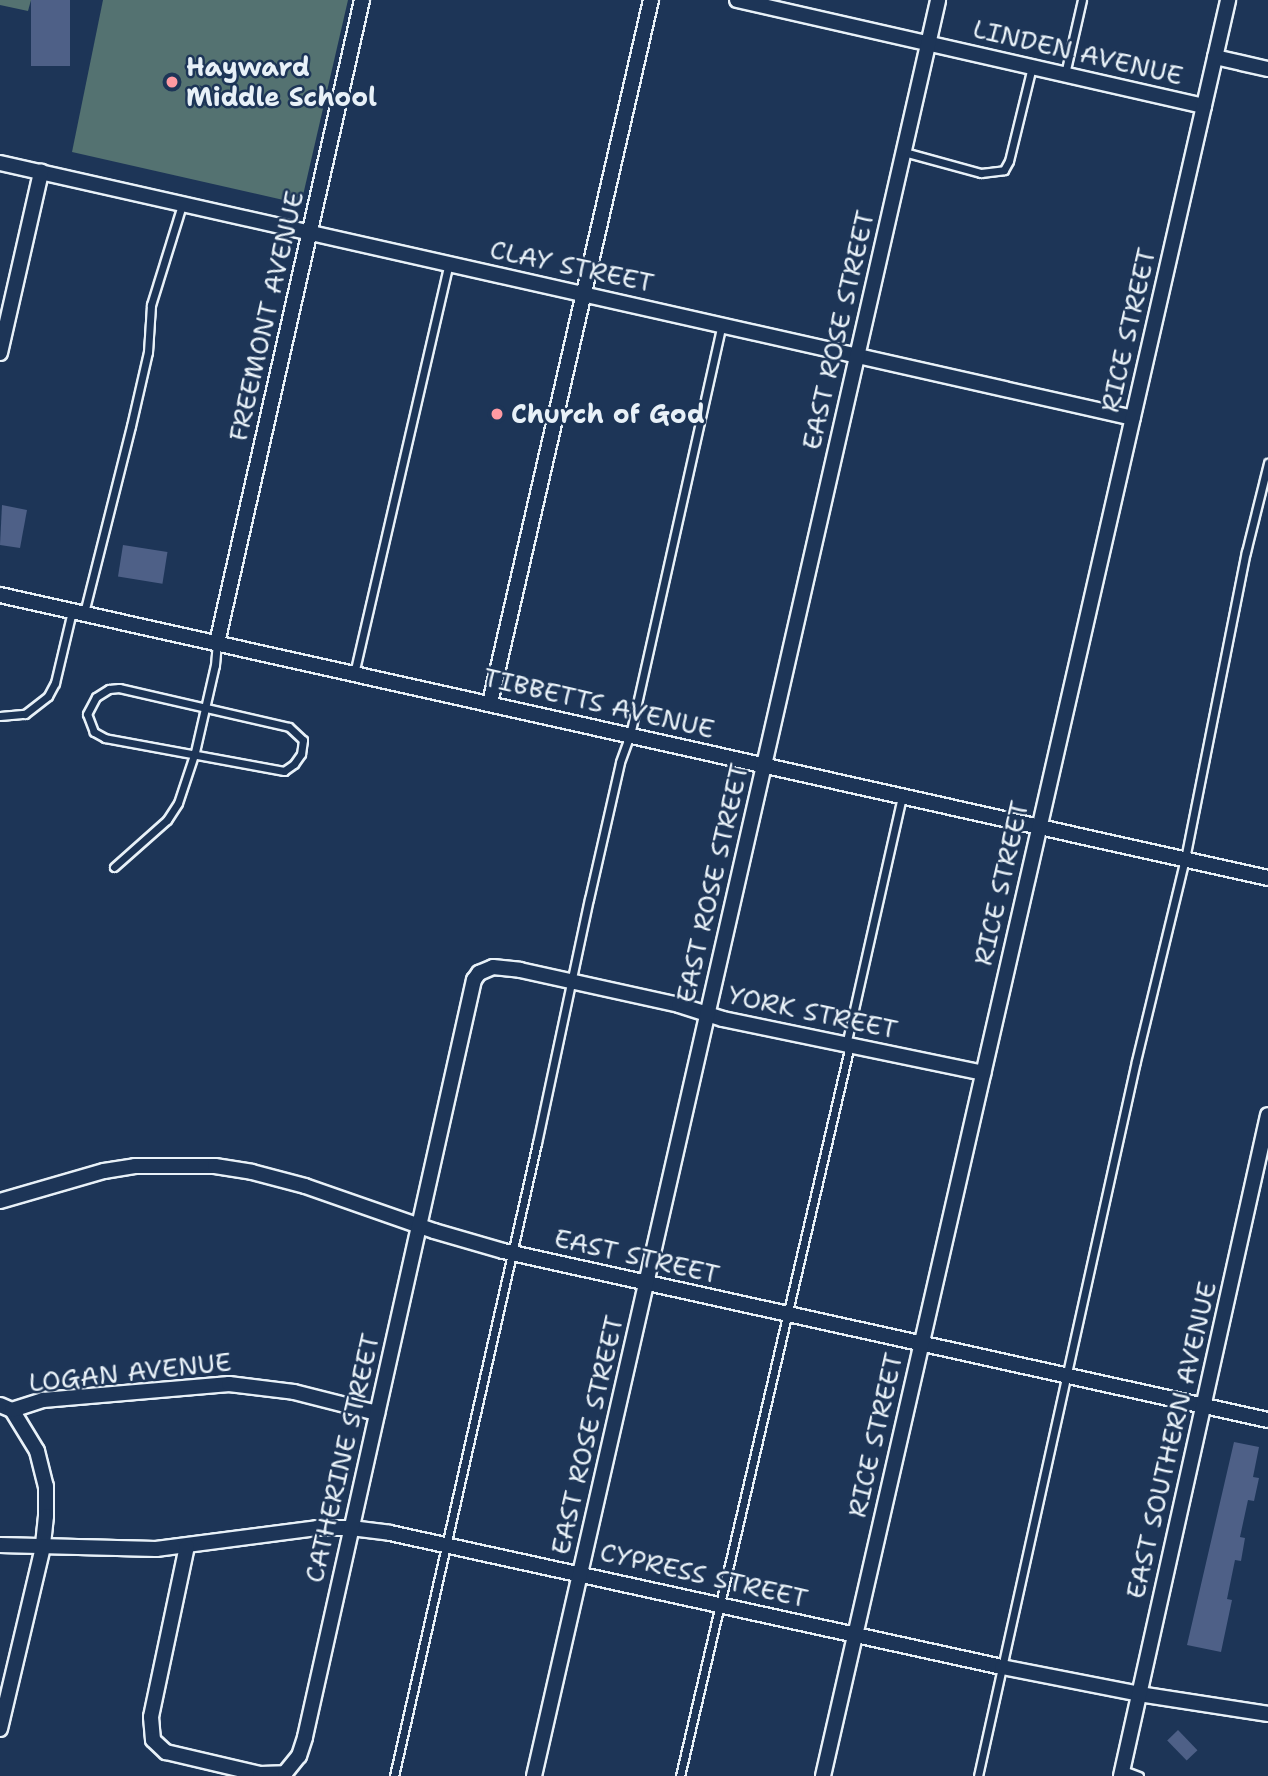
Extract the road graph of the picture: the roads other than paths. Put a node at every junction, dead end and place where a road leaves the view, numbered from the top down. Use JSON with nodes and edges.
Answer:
{"nodes":[{"id":1,"x":362,"y":0,"type":"edge"},
{"id":2,"x":651,"y":0,"type":"edge"},
{"id":3,"x":737,"y":0,"type":"edge"},
{"id":4,"x":938,"y":0,"type":"edge"},
{"id":5,"x":1082,"y":0,"type":"edge"},
{"id":6,"x":1228,"y":0,"type":"edge"},
{"id":7,"x":929,"y":43,"type":"junction"},
{"id":8,"x":1215,"y":57,"type":"junction"},
{"id":9,"x":1032,"y":66,"type":"junction"},
{"id":10,"x":1268,"y":69,"type":"edge"},
{"id":11,"x":1065,"y":74,"type":"junction"},
{"id":12,"x":1204,"y":106,"type":"junction"},
{"id":13,"x":904,"y":152,"type":"junction"},
{"id":14,"x":0,"y":163,"type":"edge"},
{"id":15,"x":41,"y":172,"type":"junction"},
{"id":16,"x":182,"y":205,"type":"junction"},
{"id":17,"x":309,"y":234,"type":"junction"},
{"id":18,"x":449,"y":264,"type":"junction"},
{"id":19,"x":584,"y":294,"type":"junction"},
{"id":20,"x":722,"y":325,"type":"junction"},
{"id":21,"x":0,"y":353,"type":"edge"},
{"id":22,"x":858,"y":355,"type":"junction"},
{"id":23,"x":1133,"y":418,"type":"junction"},
{"id":24,"x":1268,"y":463,"type":"edge"},
{"id":25,"x":0,"y":595,"type":"edge"},
{"id":26,"x":78,"y":612,"type":"junction"},
{"id":27,"x":217,"y":643,"type":"junction"},
{"id":28,"x":354,"y":674,"type":"junction"},
{"id":29,"x":490,"y":703,"type":"junction"},
{"id":30,"x":205,"y":707,"type":"junction"},
{"id":31,"x":0,"y":716,"type":"edge"},
{"id":32,"x":630,"y":735,"type":"junction"},
{"id":33,"x":195,"y":752,"type":"junction"},
{"id":34,"x":764,"y":766,"type":"junction"},
{"id":35,"x":902,"y":797,"type":"junction"},
{"id":36,"x":1039,"y":827,"type":"junction"},
{"id":37,"x":1185,"y":859,"type":"junction"},
{"id":38,"x":114,"y":867,"type":"dead end"},
{"id":39,"x":1268,"y":878,"type":"edge"},
{"id":40,"x":573,"y":981,"type":"junction"},
{"id":41,"x":708,"y":1014,"type":"junction"},
{"id":42,"x":848,"y":1045,"type":"junction"},
{"id":43,"x":455,"y":1063,"type":"joint"},
{"id":44,"x":983,"y":1073,"type":"junction"},
{"id":45,"x":1268,"y":1115,"type":"edge"},
{"id":46,"x":0,"y":1201,"type":"edge"},
{"id":47,"x":419,"y":1226,"type":"junction"},
{"id":48,"x":510,"y":1252,"type":"junction"},
{"id":49,"x":646,"y":1284,"type":"junction"},
{"id":50,"x":785,"y":1314,"type":"junction"},
{"id":51,"x":921,"y":1344,"type":"junction"},
{"id":52,"x":1067,"y":1375,"type":"junction"},
{"id":53,"x":1203,"y":1406,"type":"junction"},
{"id":54,"x":6,"y":1408,"type":"edge"},
{"id":55,"x":377,"y":1413,"type":"junction"},
{"id":56,"x":1268,"y":1420,"type":"edge"},
{"id":57,"x":351,"y":1528,"type":"junction"},
{"id":58,"x":0,"y":1545,"type":"edge"},
{"id":59,"x":447,"y":1545,"type":"junction"},
{"id":60,"x":187,"y":1546,"type":"junction"},
{"id":61,"x":43,"y":1547,"type":"junction"},
{"id":62,"x":580,"y":1573,"type":"junction"},
{"id":63,"x":720,"y":1604,"type":"junction"},
{"id":64,"x":855,"y":1634,"type":"junction"},
{"id":65,"x":1002,"y":1667,"type":"junction"},
{"id":66,"x":1139,"y":1694,"type":"junction"},
{"id":67,"x":1268,"y":1714,"type":"edge"},
{"id":68,"x":1,"y":1723,"type":"edge"},
{"id":69,"x":1121,"y":1773,"type":"edge"},
{"id":70,"x":286,"y":1775,"type":"edge"},
{"id":71,"x":394,"y":1776,"type":"edge"},
{"id":72,"x":534,"y":1776,"type":"edge"},
{"id":73,"x":680,"y":1776,"type":"edge"},
{"id":74,"x":822,"y":1776,"type":"edge"},
{"id":75,"x":978,"y":1776,"type":"edge"},
{"id":76,"x":1139,"y":1776,"type":"edge"}],
"edges":[{"from":1,"to":17,"type":"street","name":"FREEMONT AVENUE"},
{"from":2,"to":19,"type":"street"},
{"from":3,"to":7,"type":"street","name":"LINDEN AVENUE"},
{"from":4,"to":7,"type":"street","name":"EAST ROSE STREET"},
{"from":5,"to":11,"type":"lane"},
{"from":6,"to":8,"type":"street","name":"RICE STREET"},
{"from":7,"to":9,"type":"street","name":"LINDEN AVENUE"},
{"from":7,"to":13,"type":"street","name":"EAST ROSE STREET"},
{"from":8,"to":10,"type":"street","name":"LINDEN AVENUE"},
{"from":8,"to":12,"type":"street","name":"RICE STREET"},
{"from":9,"to":11,"type":"street","name":"LINDEN AVENUE"},
{"from":9,"to":13,"type":"lane"},
{"from":11,"to":12,"type":"street","name":"LINDEN AVENUE"},
{"from":12,"to":23,"type":"street","name":"RICE STREET"},
{"from":13,"to":22,"type":"street","name":"EAST ROSE STREET"},
{"from":14,"to":15,"type":"street","name":"CLAY STREET"},
{"from":15,"to":16,"type":"street","name":"CLAY STREET"},
{"from":15,"to":21,"type":"street"},
{"from":16,"to":17,"type":"street","name":"CLAY STREET"},
{"from":16,"to":26,"type":"lane"},
{"from":17,"to":18,"type":"street","name":"CLAY STREET"},
{"from":17,"to":27,"type":"street","name":"FREEMONT AVENUE"},
{"from":18,"to":19,"type":"street","name":"CLAY STREET"},
{"from":18,"to":28,"type":"lane"},
{"from":19,"to":20,"type":"street","name":"CLAY STREET"},
{"from":19,"to":29,"type":"street"},
{"from":20,"to":22,"type":"street","name":"CLAY STREET"},
{"from":20,"to":32,"type":"lane"},
{"from":22,"to":23,"type":"street","name":"CLAY STREET"},
{"from":22,"to":34,"type":"street","name":"EAST ROSE STREET"},
{"from":23,"to":36,"type":"street","name":"RICE STREET"},
{"from":24,"to":37,"type":"lane"},
{"from":25,"to":26,"type":"street","name":"TIBBETTS AVENUE"},
{"from":26,"to":27,"type":"street","name":"TIBBETTS AVENUE"},
{"from":26,"to":31,"type":"lane"},
{"from":27,"to":28,"type":"street","name":"TIBBETTS AVENUE"},
{"from":27,"to":30,"type":"lane"},
{"from":28,"to":29,"type":"street","name":"TIBBETTS AVENUE"},
{"from":29,"to":32,"type":"street","name":"TIBBETTS AVENUE"},
{"from":30,"to":33,"type":"lane"},
{"from":30,"to":33,"type":"lane"},
{"from":30,"to":33,"type":"lane"},
{"from":32,"to":34,"type":"street","name":"TIBBETTS AVENUE"},
{"from":32,"to":40,"type":"lane"},
{"from":33,"to":38,"type":"lane"},
{"from":34,"to":35,"type":"street","name":"TIBBETTS AVENUE"},
{"from":34,"to":41,"type":"street","name":"EAST ROSE STREET"},
{"from":35,"to":36,"type":"street","name":"TIBBETTS AVENUE"},
{"from":35,"to":42,"type":"lane"},
{"from":36,"to":37,"type":"street","name":"TIBBETTS AVENUE"},
{"from":36,"to":44,"type":"street","name":"RICE STREET"},
{"from":37,"to":39,"type":"street","name":"TIBBETTS AVENUE"},
{"from":37,"to":52,"type":"lane"},
{"from":40,"to":41,"type":"street","name":"YORK STREET"},
{"from":40,"to":43,"type":"street","name":"YORK STREET"},
{"from":40,"to":48,"type":"lane"},
{"from":41,"to":42,"type":"street","name":"YORK STREET"},
{"from":41,"to":49,"type":"street","name":"EAST ROSE STREET"},
{"from":42,"to":44,"type":"street","name":"YORK STREET"},
{"from":42,"to":50,"type":"lane"},
{"from":43,"to":47,"type":"street","name":"CATHERINE STREET"},
{"from":44,"to":51,"type":"street","name":"RICE STREET"},
{"from":45,"to":53,"type":"street","name":"EAST SOUTHERN AVENUE"},
{"from":46,"to":47,"type":"street","name":"EAST STREET"},
{"from":47,"to":48,"type":"street","name":"EAST STREET"},
{"from":47,"to":55,"type":"street","name":"CATHERINE STREET"},
{"from":48,"to":49,"type":"street","name":"EAST STREET"},
{"from":48,"to":59,"type":"lane"},
{"from":49,"to":50,"type":"street","name":"EAST STREET"},
{"from":49,"to":62,"type":"street","name":"EAST ROSE STREET"},
{"from":50,"to":51,"type":"street","name":"EAST STREET"},
{"from":50,"to":63,"type":"lane"},
{"from":51,"to":52,"type":"street","name":"EAST STREET"},
{"from":51,"to":64,"type":"street","name":"RICE STREET"},
{"from":52,"to":53,"type":"street","name":"EAST STREET"},
{"from":52,"to":65,"type":"lane"},
{"from":53,"to":56,"type":"street","name":"EAST STREET"},
{"from":53,"to":66,"type":"street","name":"EAST SOUTHERN AVENUE"},
{"from":54,"to":55,"type":"street","name":"LOGAN AVENUE"},
{"from":54,"to":61,"type":"street"},
{"from":55,"to":57,"type":"street","name":"CATHERINE STREET"},
{"from":57,"to":59,"type":"street","name":"CYPRESS STREET"},
{"from":57,"to":60,"type":"street","name":"CYPRESS STREET"},
{"from":57,"to":70,"type":"street","name":"CATHERINE STREET"},
{"from":58,"to":61,"type":"street","name":"CYPRESS STREET"},
{"from":59,"to":62,"type":"street","name":"CYPRESS STREET"},
{"from":59,"to":71,"type":"lane"},
{"from":60,"to":61,"type":"street","name":"CYPRESS STREET"},
{"from":60,"to":70,"type":"street","name":"CATHERINE STREET"},
{"from":61,"to":68,"type":"street"},
{"from":62,"to":63,"type":"street","name":"CYPRESS STREET"},
{"from":62,"to":72,"type":"street","name":"EAST ROSE STREET"},
{"from":63,"to":64,"type":"street","name":"CYPRESS STREET"},
{"from":63,"to":73,"type":"lane"},
{"from":64,"to":65,"type":"street","name":"CYPRESS STREET"},
{"from":64,"to":74,"type":"street","name":"RICE STREET"},
{"from":65,"to":66,"type":"street","name":"CYPRESS STREET"},
{"from":65,"to":75,"type":"lane"},
{"from":66,"to":67,"type":"street","name":"CYPRESS STREET"},
{"from":66,"to":69,"type":"street","name":"EAST SOUTHERN AVENUE"},
{"from":69,"to":76,"type":"lane"}]}
